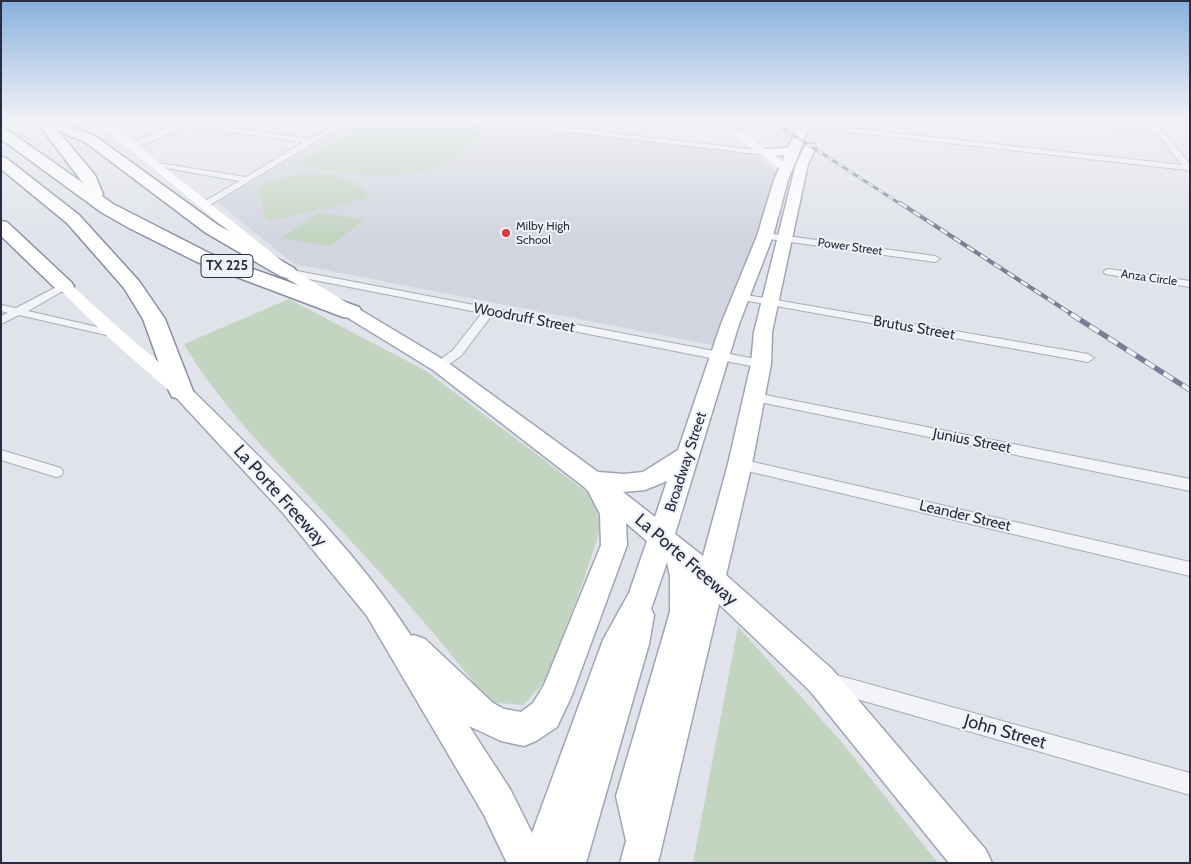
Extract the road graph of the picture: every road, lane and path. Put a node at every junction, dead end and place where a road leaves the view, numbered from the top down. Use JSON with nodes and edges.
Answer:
{"nodes":[{"id":1,"x":38,"y":158,"type":"edge"},
{"id":2,"x":73,"y":158,"type":"edge"},
{"id":3,"x":117,"y":158,"type":"edge"},
{"id":4,"x":148,"y":158,"type":"edge"},
{"id":5,"x":280,"y":158,"type":"edge"},
{"id":6,"x":777,"y":158,"type":"edge"},
{"id":7,"x":805,"y":158,"type":"edge"},
{"id":8,"x":1103,"y":158,"type":"edge"},
{"id":9,"x":1182,"y":158,"type":"edge"},
{"id":10,"x":782,"y":159,"type":"junction"},
{"id":11,"x":1,"y":161,"type":"edge"},
{"id":12,"x":155,"y":164,"type":"junction"},
{"id":13,"x":802,"y":164,"type":"junction"},
{"id":14,"x":1189,"y":169,"type":"edge"},
{"id":15,"x":245,"y":179,"type":"junction"},
{"id":16,"x":103,"y":205,"type":"junction"},
{"id":17,"x":205,"y":205,"type":"junction"},
{"id":18,"x":1,"y":226,"type":"edge"},
{"id":19,"x":765,"y":236,"type":"junction"},
{"id":20,"x":786,"y":238,"type":"junction"},
{"id":21,"x":935,"y":259,"type":"dead end"},
{"id":22,"x":287,"y":272,"type":"junction"},
{"id":23,"x":1109,"y":272,"type":"dead end"},
{"id":24,"x":1190,"y":284,"type":"edge"},
{"id":25,"x":64,"y":286,"type":"junction"},
{"id":26,"x":741,"y":297,"type":"junction"},
{"id":27,"x":770,"y":302,"type":"junction"},
{"id":28,"x":1,"y":308,"type":"edge"},
{"id":29,"x":490,"y":311,"type":"junction"},
{"id":30,"x":18,"y":312,"type":"junction"},
{"id":31,"x":351,"y":312,"type":"junction"},
{"id":32,"x":1,"y":321,"type":"edge"},
{"id":33,"x":114,"y":334,"type":"junction"},
{"id":34,"x":719,"y":356,"type":"junction"},
{"id":35,"x":1088,"y":358,"type":"dead end"},
{"id":36,"x":761,"y":364,"type":"junction"},
{"id":37,"x":440,"y":366,"type":"junction"},
{"id":38,"x":181,"y":391,"type":"junction"},
{"id":39,"x":755,"y":397,"type":"junction"},
{"id":40,"x":689,"y":454,"type":"junction"},
{"id":41,"x":1,"y":455,"type":"edge"},
{"id":42,"x":740,"y":464,"type":"junction"},
{"id":43,"x":56,"y":472,"type":"dead end"},
{"id":44,"x":593,"y":481,"type":"junction"},
{"id":45,"x":1190,"y":486,"type":"edge"},
{"id":46,"x":670,"y":543,"type":"junction"},
{"id":47,"x":1190,"y":569,"type":"edge"},
{"id":48,"x":711,"y":579,"type":"junction"},
{"id":49,"x":642,"y":597,"type":"junction"},
{"id":50,"x":377,"y":607,"type":"junction"},
{"id":51,"x":821,"y":680,"type":"junction"},
{"id":52,"x":1190,"y":784,"type":"edge"},
{"id":53,"x":642,"y":852,"type":"edge"},
{"id":54,"x":527,"y":863,"type":"edge"},
{"id":55,"x":542,"y":863,"type":"edge"},
{"id":56,"x":567,"y":863,"type":"edge"},
{"id":57,"x":973,"y":863,"type":"edge"}],
"edges":[{"from":1,"to":16,"type":"highway","number":"TX 225"},
{"from":2,"to":16,"type":"highway"},
{"from":3,"to":22,"type":"highway"},
{"from":4,"to":12,"type":"main road"},
{"from":5,"to":15,"type":"street"},
{"from":6,"to":10,"type":"street"},
{"from":7,"to":13,"type":"main road"},
{"from":8,"to":14,"type":"street"},
{"from":9,"to":14,"type":"street"},
{"from":10,"to":13,"type":"main road"},
{"from":10,"to":19,"type":"main road","name":"Broadway Street"},
{"from":11,"to":38,"type":"highway"},
{"from":12,"to":15,"type":"street"},
{"from":12,"to":17,"type":"main road"},
{"from":13,"to":20,"type":"main road"},
{"from":15,"to":17,"type":"street"},
{"from":16,"to":31,"type":"highway","number":"TX 225"},
{"from":17,"to":22,"type":"main road"},
{"from":18,"to":25,"type":"highway"},
{"from":19,"to":20,"type":"street","name":"Power Street"},
{"from":19,"to":26,"type":"main road","name":"Broadway Street"},
{"from":20,"to":21,"type":"street","name":"Power Street"},
{"from":20,"to":27,"type":"main road"},
{"from":22,"to":29,"type":"street","name":"Woodruff Street"},
{"from":22,"to":31,"type":"main road"},
{"from":23,"to":24,"type":"street","name":"Anza Circle"},
{"from":25,"to":30,"type":"street"},
{"from":25,"to":33,"type":"main road"},
{"from":26,"to":27,"type":"street","name":"Brutus Street"},
{"from":26,"to":34,"type":"main road","name":"Broadway Street"},
{"from":27,"to":35,"type":"street","name":"Brutus Street"},
{"from":27,"to":36,"type":"main road"},
{"from":28,"to":30,"type":"street"},
{"from":29,"to":34,"type":"street","name":"Woodruff Street"},
{"from":29,"to":37,"type":"street"},
{"from":30,"to":32,"type":"street"},
{"from":30,"to":33,"type":"street"},
{"from":31,"to":37,"type":"main road","name":"La Porte Freeway"},
{"from":33,"to":38,"type":"main road"},
{"from":34,"to":36,"type":"street","name":"Woodruff Street"},
{"from":34,"to":40,"type":"main road","name":"Broadway Street"},
{"from":36,"to":39,"type":"main road"},
{"from":37,"to":44,"type":"main road","name":"La Porte Freeway"},
{"from":38,"to":50,"type":"main road","name":"La Porte Freeway"},
{"from":39,"to":42,"type":"main road"},
{"from":39,"to":45,"type":"street","name":"Junius Street"},
{"from":40,"to":44,"type":"main road"},
{"from":40,"to":46,"type":"main road","name":"Broadway Street"},
{"from":41,"to":43,"type":"street"},
{"from":42,"to":47,"type":"street","name":"Leander Street"},
{"from":42,"to":48,"type":"main road"},
{"from":44,"to":46,"type":"main road","name":"La Porte Freeway"},
{"from":44,"to":50,"type":"main road"},
{"from":46,"to":48,"type":"main road","name":"La Porte Freeway"},
{"from":46,"to":49,"type":"main road","name":"Broadway Street"},
{"from":46,"to":53,"type":"main road"},
{"from":48,"to":51,"type":"main road","name":"La Porte Freeway"},
{"from":48,"to":53,"type":"main road"},
{"from":49,"to":55,"type":"main road","name":"Broadway Street"},
{"from":49,"to":56,"type":"main road"},
{"from":50,"to":54,"type":"main road","name":"La Porte Freeway"},
{"from":51,"to":52,"type":"street","name":"John Street"},
{"from":51,"to":57,"type":"main road","name":"La Porte Freeway"}]}
